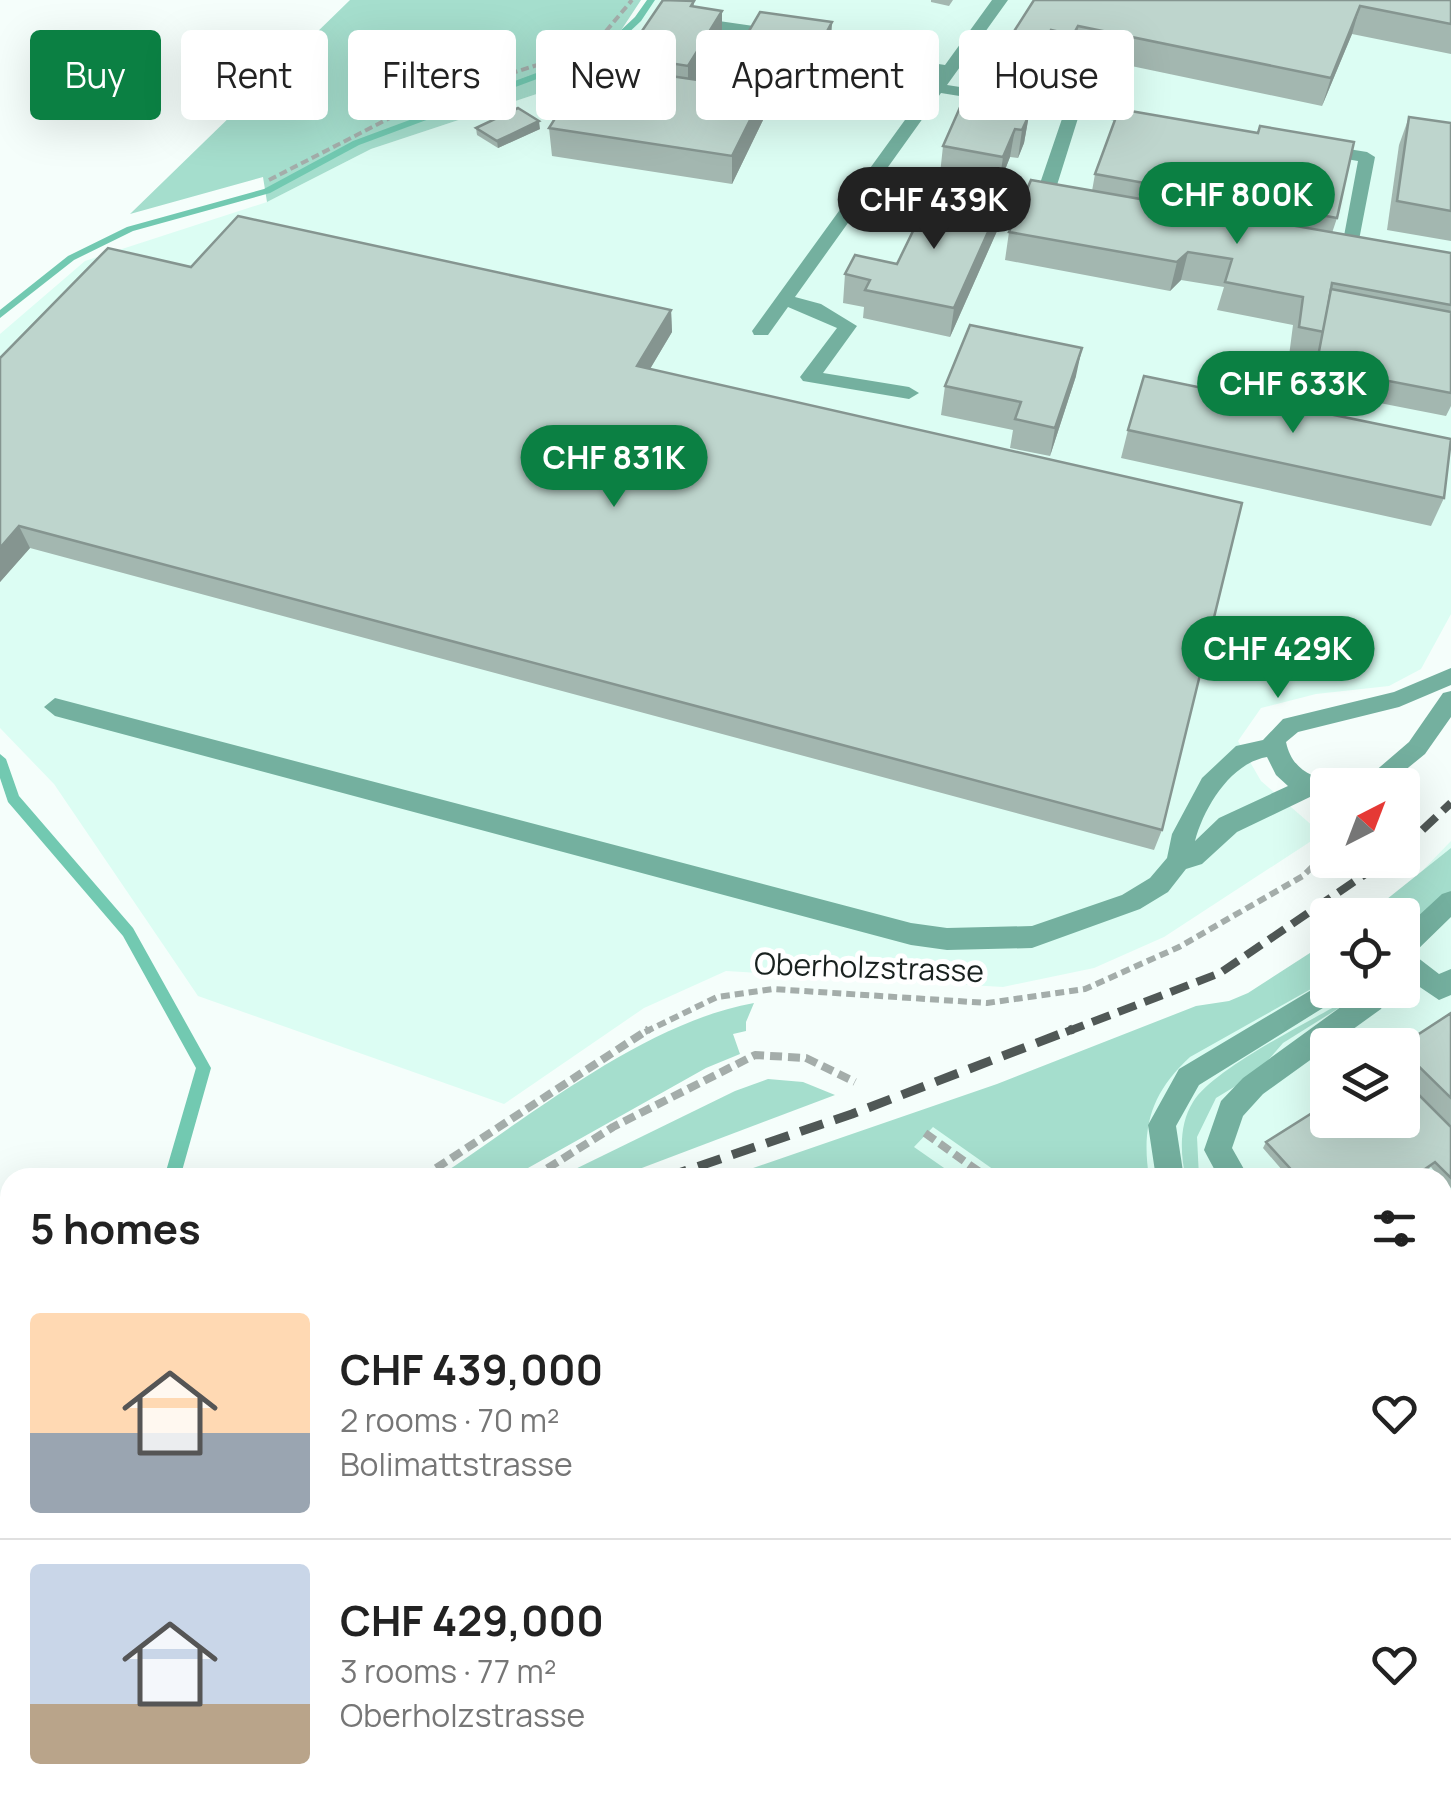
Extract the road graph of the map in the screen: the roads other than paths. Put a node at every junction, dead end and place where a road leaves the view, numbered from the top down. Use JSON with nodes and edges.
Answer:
{"nodes":[{"id":1,"x":1000,"y":0,"type":"edge"},
{"id":2,"x":677,"y":20,"type":"edge"},
{"id":3,"x":745,"y":30,"type":"edge"},
{"id":4,"x":939,"y":68,"type":"edge"},
{"id":5,"x":949,"y":70,"type":"junction"},
{"id":6,"x":939,"y":85,"type":"edge"},
{"id":7,"x":1134,"y":119,"type":"edge"},
{"id":8,"x":914,"y":120,"type":"edge"},
{"id":9,"x":1069,"y":120,"type":"edge"},
{"id":10,"x":1171,"y":125,"type":"edge"},
{"id":11,"x":1308,"y":147,"type":"edge"},
{"id":12,"x":1043,"y":201,"type":"edge"},
{"id":13,"x":1353,"y":236,"type":"edge"},
{"id":14,"x":784,"y":300,"type":"junction"},
{"id":15,"x":761,"y":331,"type":"dead end"},
{"id":16,"x":909,"y":393,"type":"dead end"},
{"id":17,"x":1451,"y":676,"type":"edge"},
{"id":18,"x":1451,"y":699,"type":"edge"},
{"id":19,"x":56,"y":707,"type":"dead end"},
{"id":20,"x":1274,"y":747,"type":"junction"},
{"id":21,"x":1392,"y":768,"type":"edge"},
{"id":22,"x":1310,"y":785,"type":"edge"},
{"id":23,"x":1310,"y":792,"type":"edge"},
{"id":24,"x":1178,"y":860,"type":"junction"},
{"id":25,"x":1451,"y":901,"type":"edge"},
{"id":26,"x":1420,"y":931,"type":"edge"},
{"id":27,"x":1420,"y":974,"type":"edge"},
{"id":28,"x":1451,"y":980,"type":"edge"},
{"id":29,"x":1310,"y":1002,"type":"edge"},
{"id":30,"x":1361,"y":1008,"type":"edge"},
{"id":31,"x":1168,"y":1168,"type":"edge"},
{"id":32,"x":1228,"y":1168,"type":"edge"}],
"edges":[{"from":1,"to":5,"type":"street"},
{"from":2,"to":3,"type":"street"},
{"from":4,"to":5,"type":"street"},
{"from":5,"to":6,"type":"street"},
{"from":7,"to":10,"type":"street"},
{"from":8,"to":14,"type":"street"},
{"from":9,"to":12,"type":"street"},
{"from":11,"to":13,"type":"street"},
{"from":14,"to":15,"type":"street"},
{"from":14,"to":16,"type":"street"},
{"from":17,"to":20,"type":"street"},
{"from":18,"to":21,"type":"street"},
{"from":19,"to":24,"type":"street"},
{"from":20,"to":22,"type":"street"},
{"from":20,"to":24,"type":"street"},
{"from":23,"to":24,"type":"street"},
{"from":25,"to":26,"type":"street"},
{"from":27,"to":28,"type":"street"},
{"from":29,"to":31,"type":"street"},
{"from":30,"to":32,"type":"street"}]}
